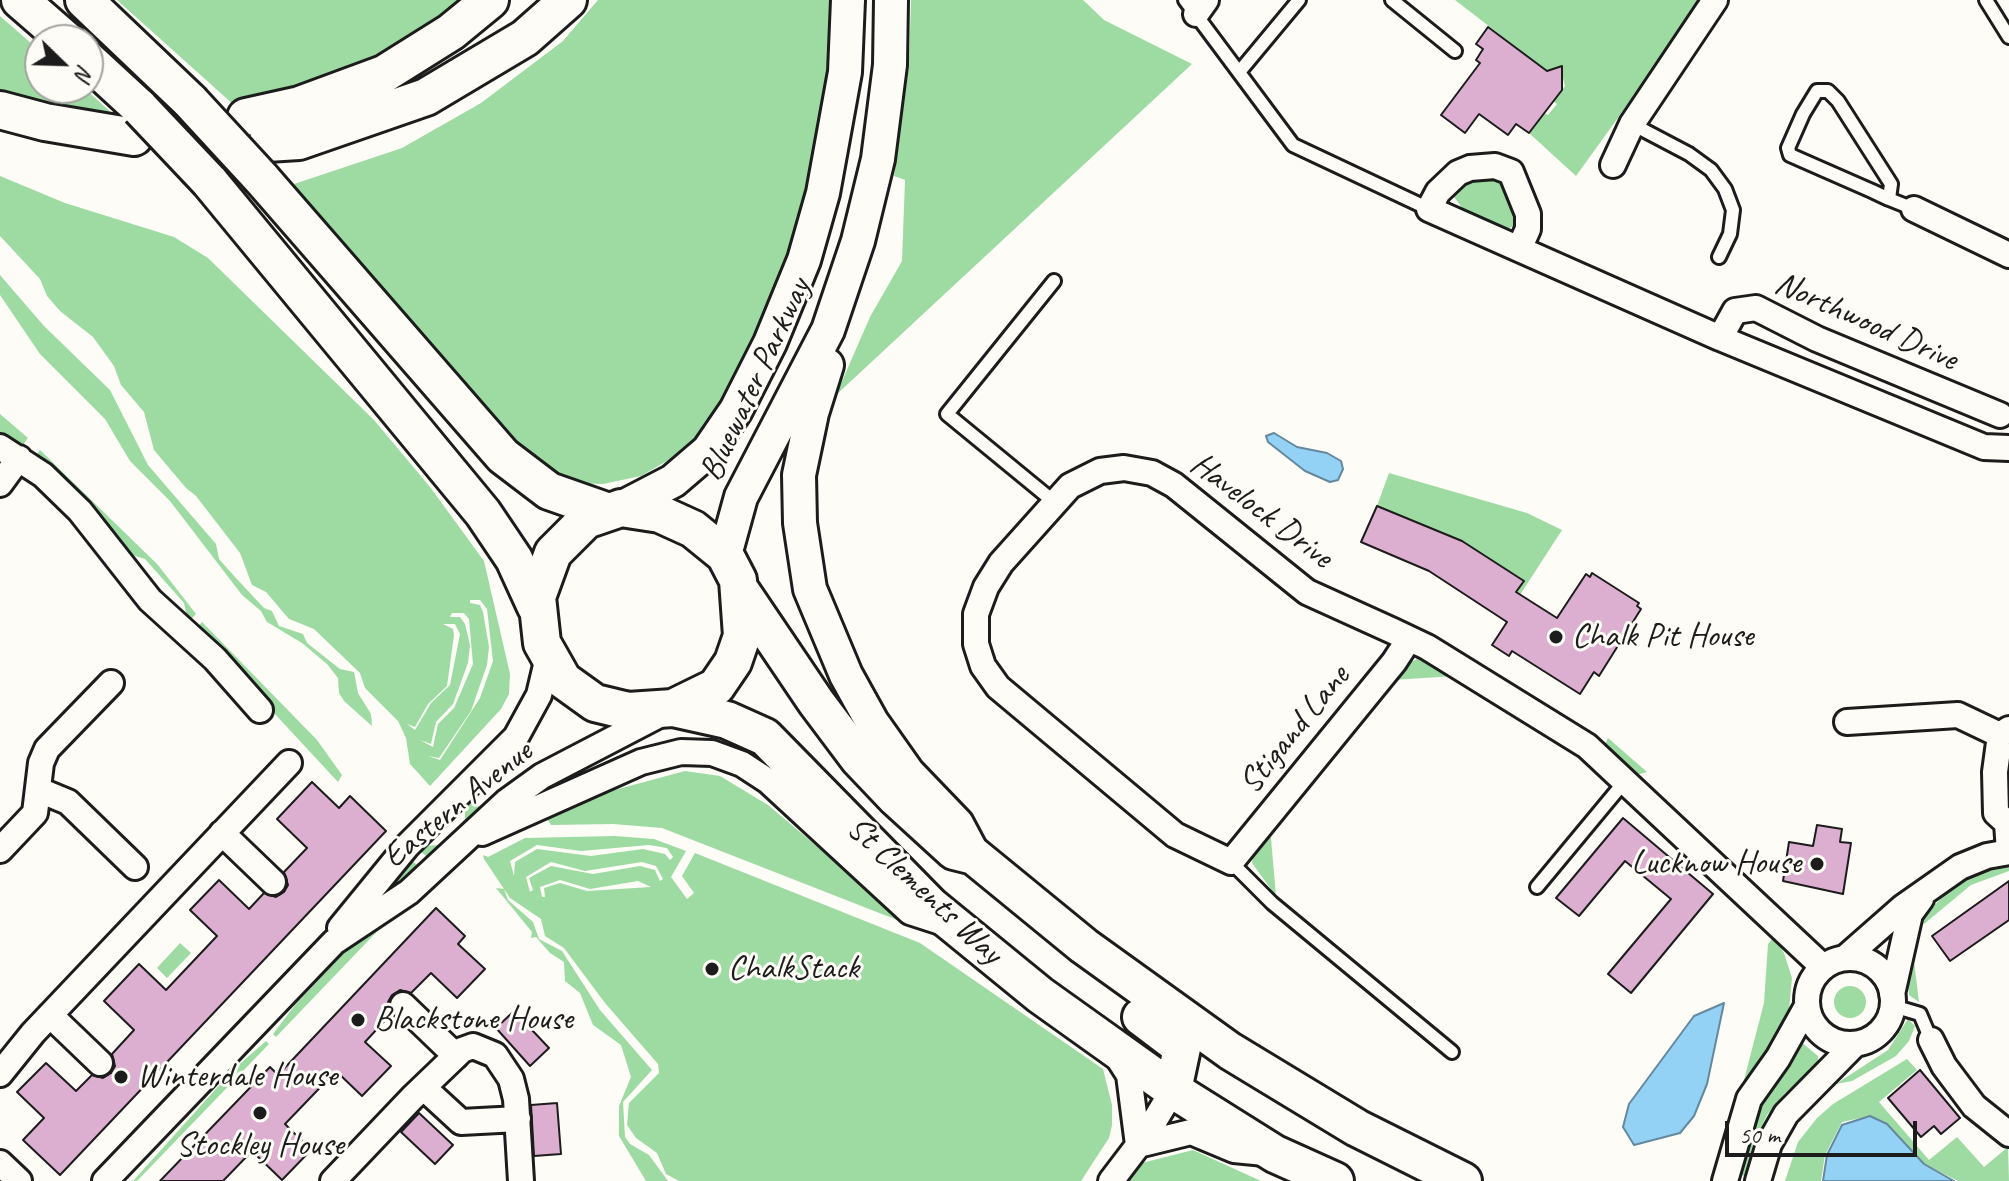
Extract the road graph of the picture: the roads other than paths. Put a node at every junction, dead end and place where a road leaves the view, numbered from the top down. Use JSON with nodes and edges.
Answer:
{"nodes":[{"id":1,"x":20,"y":0,"type":"edge"},
{"id":2,"x":84,"y":0,"type":"edge"},
{"id":3,"x":490,"y":0,"type":"edge"},
{"id":4,"x":568,"y":0,"type":"edge"},
{"id":5,"x":848,"y":0,"type":"edge"},
{"id":6,"x":891,"y":0,"type":"edge"},
{"id":7,"x":1299,"y":0,"type":"edge"},
{"id":8,"x":1392,"y":0,"type":"edge"},
{"id":9,"x":1715,"y":0,"type":"edge"},
{"id":10,"x":1986,"y":0,"type":"edge"},
{"id":11,"x":1195,"y":5,"type":"edge"},
{"id":12,"x":48,"y":24,"type":"edge"},
{"id":13,"x":2009,"y":37,"type":"edge"},
{"id":14,"x":1455,"y":51,"type":"dead end"},
{"id":15,"x":1240,"y":71,"type":"junction"},
{"id":16,"x":104,"y":83,"type":"edge"},
{"id":17,"x":0,"y":110,"type":"edge"},
{"id":18,"x":132,"y":124,"type":"junction"},
{"id":19,"x":1632,"y":124,"type":"junction"},
{"id":20,"x":1613,"y":165,"type":"dead end"},
{"id":21,"x":1889,"y":199,"type":"junction"},
{"id":22,"x":1429,"y":209,"type":"junction"},
{"id":23,"x":1914,"y":209,"type":"joint"},
{"id":24,"x":1519,"y":249,"type":"junction"},
{"id":25,"x":2009,"y":255,"type":"edge"},
{"id":26,"x":1719,"y":257,"type":"dead end"},
{"id":27,"x":1054,"y":281,"type":"dead end"},
{"id":28,"x":828,"y":330,"type":"junction"},
{"id":29,"x":1720,"y":338,"type":"junction"},
{"id":30,"x":2000,"y":415,"type":"dead end"},
{"id":31,"x":2009,"y":448,"type":"edge"},
{"id":32,"x":9,"y":453,"type":"edge"},
{"id":33,"x":0,"y":484,"type":"edge"},
{"id":34,"x":1053,"y":501,"type":"junction"},
{"id":35,"x":613,"y":509,"type":"junction"},
{"id":36,"x":725,"y":555,"type":"junction"},
{"id":37,"x":739,"y":588,"type":"junction"},
{"id":38,"x":536,"y":607,"type":"junction"},
{"id":39,"x":1409,"y":639,"type":"junction"},
{"id":40,"x":548,"y":657,"type":"junction"},
{"id":41,"x":111,"y":683,"type":"dead end"},
{"id":42,"x":673,"y":708,"type":"junction"},
{"id":43,"x":260,"y":710,"type":"dead end"},
{"id":44,"x":1847,"y":722,"type":"dead end"},
{"id":45,"x":2005,"y":732,"type":"edge"},
{"id":46,"x":289,"y":763,"type":"dead end"},
{"id":47,"x":1625,"y":781,"type":"junction"},
{"id":48,"x":39,"y":790,"type":"junction"},
{"id":49,"x":222,"y":833,"type":"junction"},
{"id":50,"x":463,"y":841,"type":"junction"},
{"id":51,"x":0,"y":850,"type":"edge"},
{"id":52,"x":2009,"y":852,"type":"edge"},
{"id":53,"x":974,"y":856,"type":"junction"},
{"id":54,"x":1231,"y":862,"type":"junction"},
{"id":55,"x":135,"y":867,"type":"dead end"},
{"id":56,"x":273,"y":882,"type":"dead end"},
{"id":57,"x":1537,"y":887,"type":"dead end"},
{"id":58,"x":1928,"y":892,"type":"junction"},
{"id":59,"x":954,"y":925,"type":"junction"},
{"id":60,"x":334,"y":942,"type":"junction"},
{"id":61,"x":1084,"y":946,"type":"junction"},
{"id":62,"x":1834,"y":963,"type":"junction"},
{"id":63,"x":1893,"y":1000,"type":"junction"},
{"id":64,"x":403,"y":1005,"type":"dead end"},
{"id":65,"x":1807,"y":1006,"type":"junction"},
{"id":66,"x":50,"y":1015,"type":"junction"},
{"id":67,"x":1931,"y":1040,"type":"joint"},
{"id":68,"x":1105,"y":1042,"type":"junction"},
{"id":69,"x":1854,"y":1045,"type":"junction"},
{"id":70,"x":1452,"y":1052,"type":"dead end"},
{"id":71,"x":456,"y":1056,"type":"junction"},
{"id":72,"x":100,"y":1063,"type":"dead end"},
{"id":73,"x":0,"y":1074,"type":"edge"},
{"id":74,"x":424,"y":1088,"type":"junction"},
{"id":75,"x":1173,"y":1090,"type":"junction"},
{"id":76,"x":518,"y":1119,"type":"junction"},
{"id":77,"x":2008,"y":1131,"type":"edge"},
{"id":78,"x":1138,"y":1145,"type":"junction"},
{"id":79,"x":1275,"y":1154,"type":"junction"},
{"id":80,"x":0,"y":1163,"type":"edge"},
{"id":81,"x":19,"y":1181,"type":"edge"},
{"id":82,"x":105,"y":1181,"type":"edge"},
{"id":83,"x":333,"y":1181,"type":"edge"},
{"id":84,"x":521,"y":1181,"type":"edge"},
{"id":85,"x":1111,"y":1181,"type":"edge"},
{"id":86,"x":1335,"y":1181,"type":"edge"},
{"id":87,"x":1463,"y":1181,"type":"edge"},
{"id":88,"x":1725,"y":1181,"type":"edge"},
{"id":89,"x":1758,"y":1181,"type":"edge"}],
"edges":[{"from":1,"to":12,"type":"main road"},
{"from":2,"to":35,"type":"main road","bridge":true},
{"from":3,"to":4,"type":"main road"},
{"from":5,"to":35,"type":"street","name":"Bluewater Parkway"},
{"from":6,"to":28,"type":"street","name":"Bluewater Parkway"},
{"from":7,"to":15,"type":"lane"},
{"from":8,"to":14,"type":"lane"},
{"from":9,"to":19,"type":"street"},
{"from":10,"to":13,"type":"lane"},
{"from":11,"to":15,"type":"lane"},
{"from":15,"to":22,"type":"lane"},
{"from":16,"to":18,"type":"main road"},
{"from":17,"to":18,"type":"main road"},
{"from":18,"to":38,"type":"main road","bridge":true},
{"from":19,"to":20,"type":"street"},
{"from":19,"to":26,"type":"lane"},
{"from":21,"to":21,"type":"lane"},
{"from":21,"to":23,"type":"lane"},
{"from":22,"to":24,"type":"street"},
{"from":22,"to":24,"type":"street"},
{"from":23,"to":25,"type":"street"},
{"from":24,"to":29,"type":"street"},
{"from":27,"to":34,"type":"lane"},
{"from":28,"to":36,"type":"street","name":"Bluewater Parkway"},
{"from":28,"to":53,"type":"street"},
{"from":29,"to":30,"type":"street","name":"Northwood Drive"},
{"from":29,"to":31,"type":"street"},
{"from":32,"to":33,"type":"street"},
{"from":32,"to":43,"type":"street"},
{"from":34,"to":39,"type":"street","name":"Havelock Drive"},
{"from":34,"to":54,"type":"street","name":"Havelock Drive"},
{"from":35,"to":36,"type":"main road"},
{"from":35,"to":38,"type":"main road"},
{"from":36,"to":37,"type":"main road"},
{"from":37,"to":42,"type":"main road"},
{"from":37,"to":53,"type":"main road","name":"St Clements Way"},
{"from":38,"to":40,"type":"main road"},
{"from":39,"to":47,"type":"street","name":"Havelock Drive"},
{"from":39,"to":54,"type":"street","name":"Stigand Lane"},
{"from":40,"to":42,"type":"main road"},
{"from":40,"to":60,"type":"street","name":"Eastern Avenue"},
{"from":41,"to":48,"type":"street"},
{"from":42,"to":50,"type":"street","name":"Eastern Avenue"},
{"from":42,"to":59,"type":"main road","name":"St Clements Way"},
{"from":44,"to":45,"type":"street"},
{"from":45,"to":52,"type":"street"},
{"from":46,"to":49,"type":"street"},
{"from":47,"to":57,"type":"lane"},
{"from":47,"to":62,"type":"street","name":"Havelock Drive"},
{"from":48,"to":51,"type":"street"},
{"from":48,"to":55,"type":"street"},
{"from":49,"to":56,"type":"street"},
{"from":49,"to":66,"type":"street"},
{"from":50,"to":59,"type":"street"},
{"from":50,"to":60,"type":"street","name":"Eastern Avenue"},
{"from":52,"to":58,"type":"street"},
{"from":53,"to":61,"type":"main road","name":"St Clements Way"},
{"from":54,"to":70,"type":"lane"},
{"from":58,"to":62,"type":"street"},
{"from":58,"to":63,"type":"street"},
{"from":59,"to":68,"type":"main road","name":"St Clements Way"},
{"from":60,"to":82,"type":"street","name":"Eastern Avenue"},
{"from":61,"to":75,"type":"main road","name":"St Clements Way"},
{"from":61,"to":87,"type":"main road","name":"St Clements Way"},
{"from":62,"to":63,"type":"street"},
{"from":62,"to":65,"type":"street"},
{"from":63,"to":67,"type":"lane"},
{"from":63,"to":69,"type":"street"},
{"from":64,"to":71,"type":"street"},
{"from":65,"to":69,"type":"street"},
{"from":65,"to":88,"type":"street"},
{"from":66,"to":72,"type":"street"},
{"from":66,"to":73,"type":"street"},
{"from":67,"to":77,"type":"street"},
{"from":68,"to":75,"type":"main road","name":"St Clements Way"},
{"from":68,"to":78,"type":"street"},
{"from":69,"to":89,"type":"street"},
{"from":71,"to":74,"type":"street"},
{"from":71,"to":76,"type":"street"},
{"from":74,"to":76,"type":"street"},
{"from":74,"to":83,"type":"street"},
{"from":75,"to":78,"type":"street"},
{"from":75,"to":79,"type":"main road","name":"St Clements Way"},
{"from":76,"to":84,"type":"street"},
{"from":78,"to":79,"type":"street"},
{"from":78,"to":85,"type":"street"},
{"from":79,"to":86,"type":"main road","name":"St Clements Way"},
{"from":80,"to":81,"type":"street"}]}
